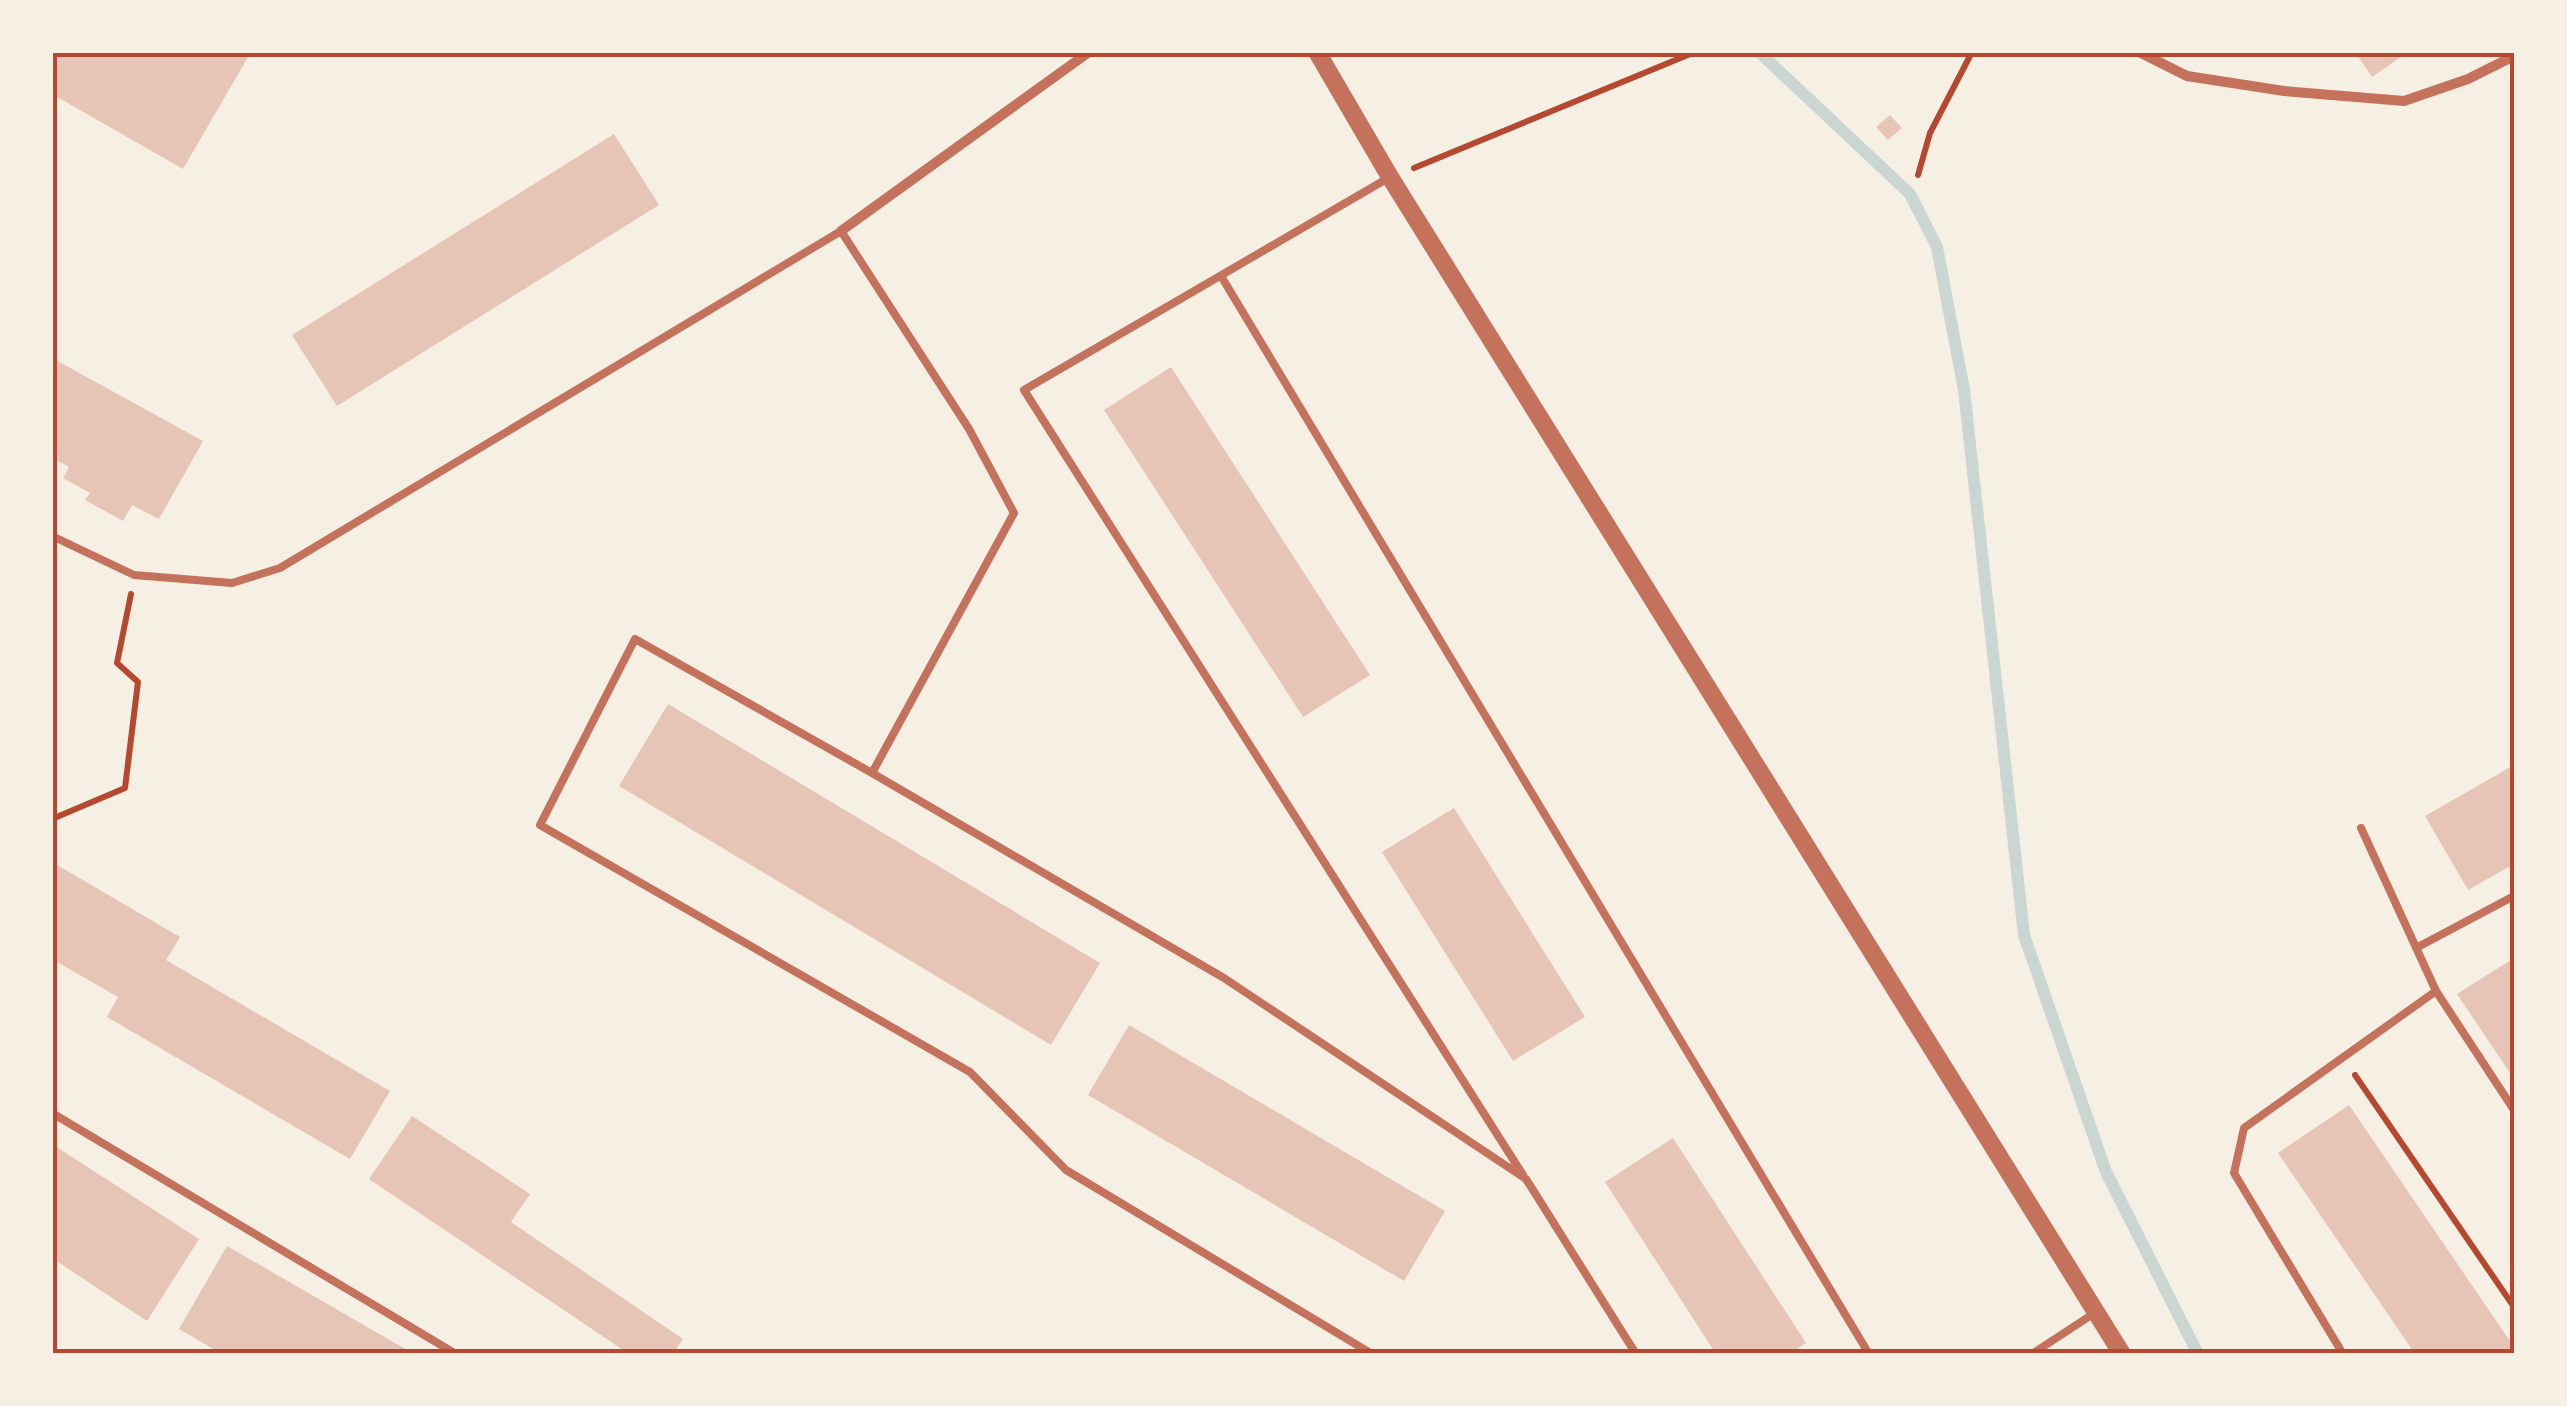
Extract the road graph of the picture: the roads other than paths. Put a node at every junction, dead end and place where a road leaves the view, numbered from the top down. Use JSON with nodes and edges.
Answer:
{"nodes":[{"id":1,"x":1089,"y":52,"type":"edge"},
{"id":2,"x":1317,"y":52,"type":"edge"},
{"id":3,"x":2138,"y":52,"type":"edge"},
{"id":4,"x":2514,"y":56,"type":"edge"},
{"id":5,"x":1390,"y":178,"type":"junction"},
{"id":6,"x":841,"y":231,"type":"junction"},
{"id":7,"x":1220,"y":276,"type":"junction"},
{"id":8,"x":52,"y":536,"type":"edge"},
{"id":9,"x":872,"y":773,"type":"junction"},
{"id":10,"x":2361,"y":828,"type":"dead end"},
{"id":11,"x":2514,"y":896,"type":"edge"},
{"id":12,"x":2416,"y":948,"type":"junction"},
{"id":13,"x":2436,"y":991,"type":"junction"},
{"id":14,"x":2514,"y":1110,"type":"edge"},
{"id":15,"x":52,"y":1113,"type":"edge"},
{"id":16,"x":1526,"y":1179,"type":"junction"},
{"id":17,"x":2096,"y":1312,"type":"junction"},
{"id":18,"x":456,"y":1354,"type":"edge"},
{"id":19,"x":1372,"y":1354,"type":"edge"},
{"id":20,"x":1636,"y":1354,"type":"edge"},
{"id":21,"x":1868,"y":1354,"type":"edge"},
{"id":22,"x":2032,"y":1354,"type":"edge"},
{"id":23,"x":2122,"y":1354,"type":"edge"},
{"id":24,"x":2343,"y":1354,"type":"edge"}],
"edges":[{"from":1,"to":6,"type":"street"},
{"from":2,"to":5,"type":"street"},
{"from":3,"to":4,"type":"street"},
{"from":5,"to":7,"type":"lane"},
{"from":5,"to":17,"type":"street"},
{"from":6,"to":8,"type":"lane"},
{"from":6,"to":9,"type":"lane"},
{"from":7,"to":16,"type":"lane"},
{"from":7,"to":21,"type":"lane"},
{"from":9,"to":16,"type":"lane"},
{"from":9,"to":19,"type":"lane"},
{"from":10,"to":12,"type":"lane"},
{"from":11,"to":12,"type":"lane"},
{"from":12,"to":13,"type":"lane"},
{"from":13,"to":14,"type":"lane"},
{"from":13,"to":24,"type":"lane"},
{"from":15,"to":18,"type":"lane"},
{"from":16,"to":20,"type":"lane"},
{"from":17,"to":22,"type":"lane"},
{"from":17,"to":23,"type":"street"}]}
